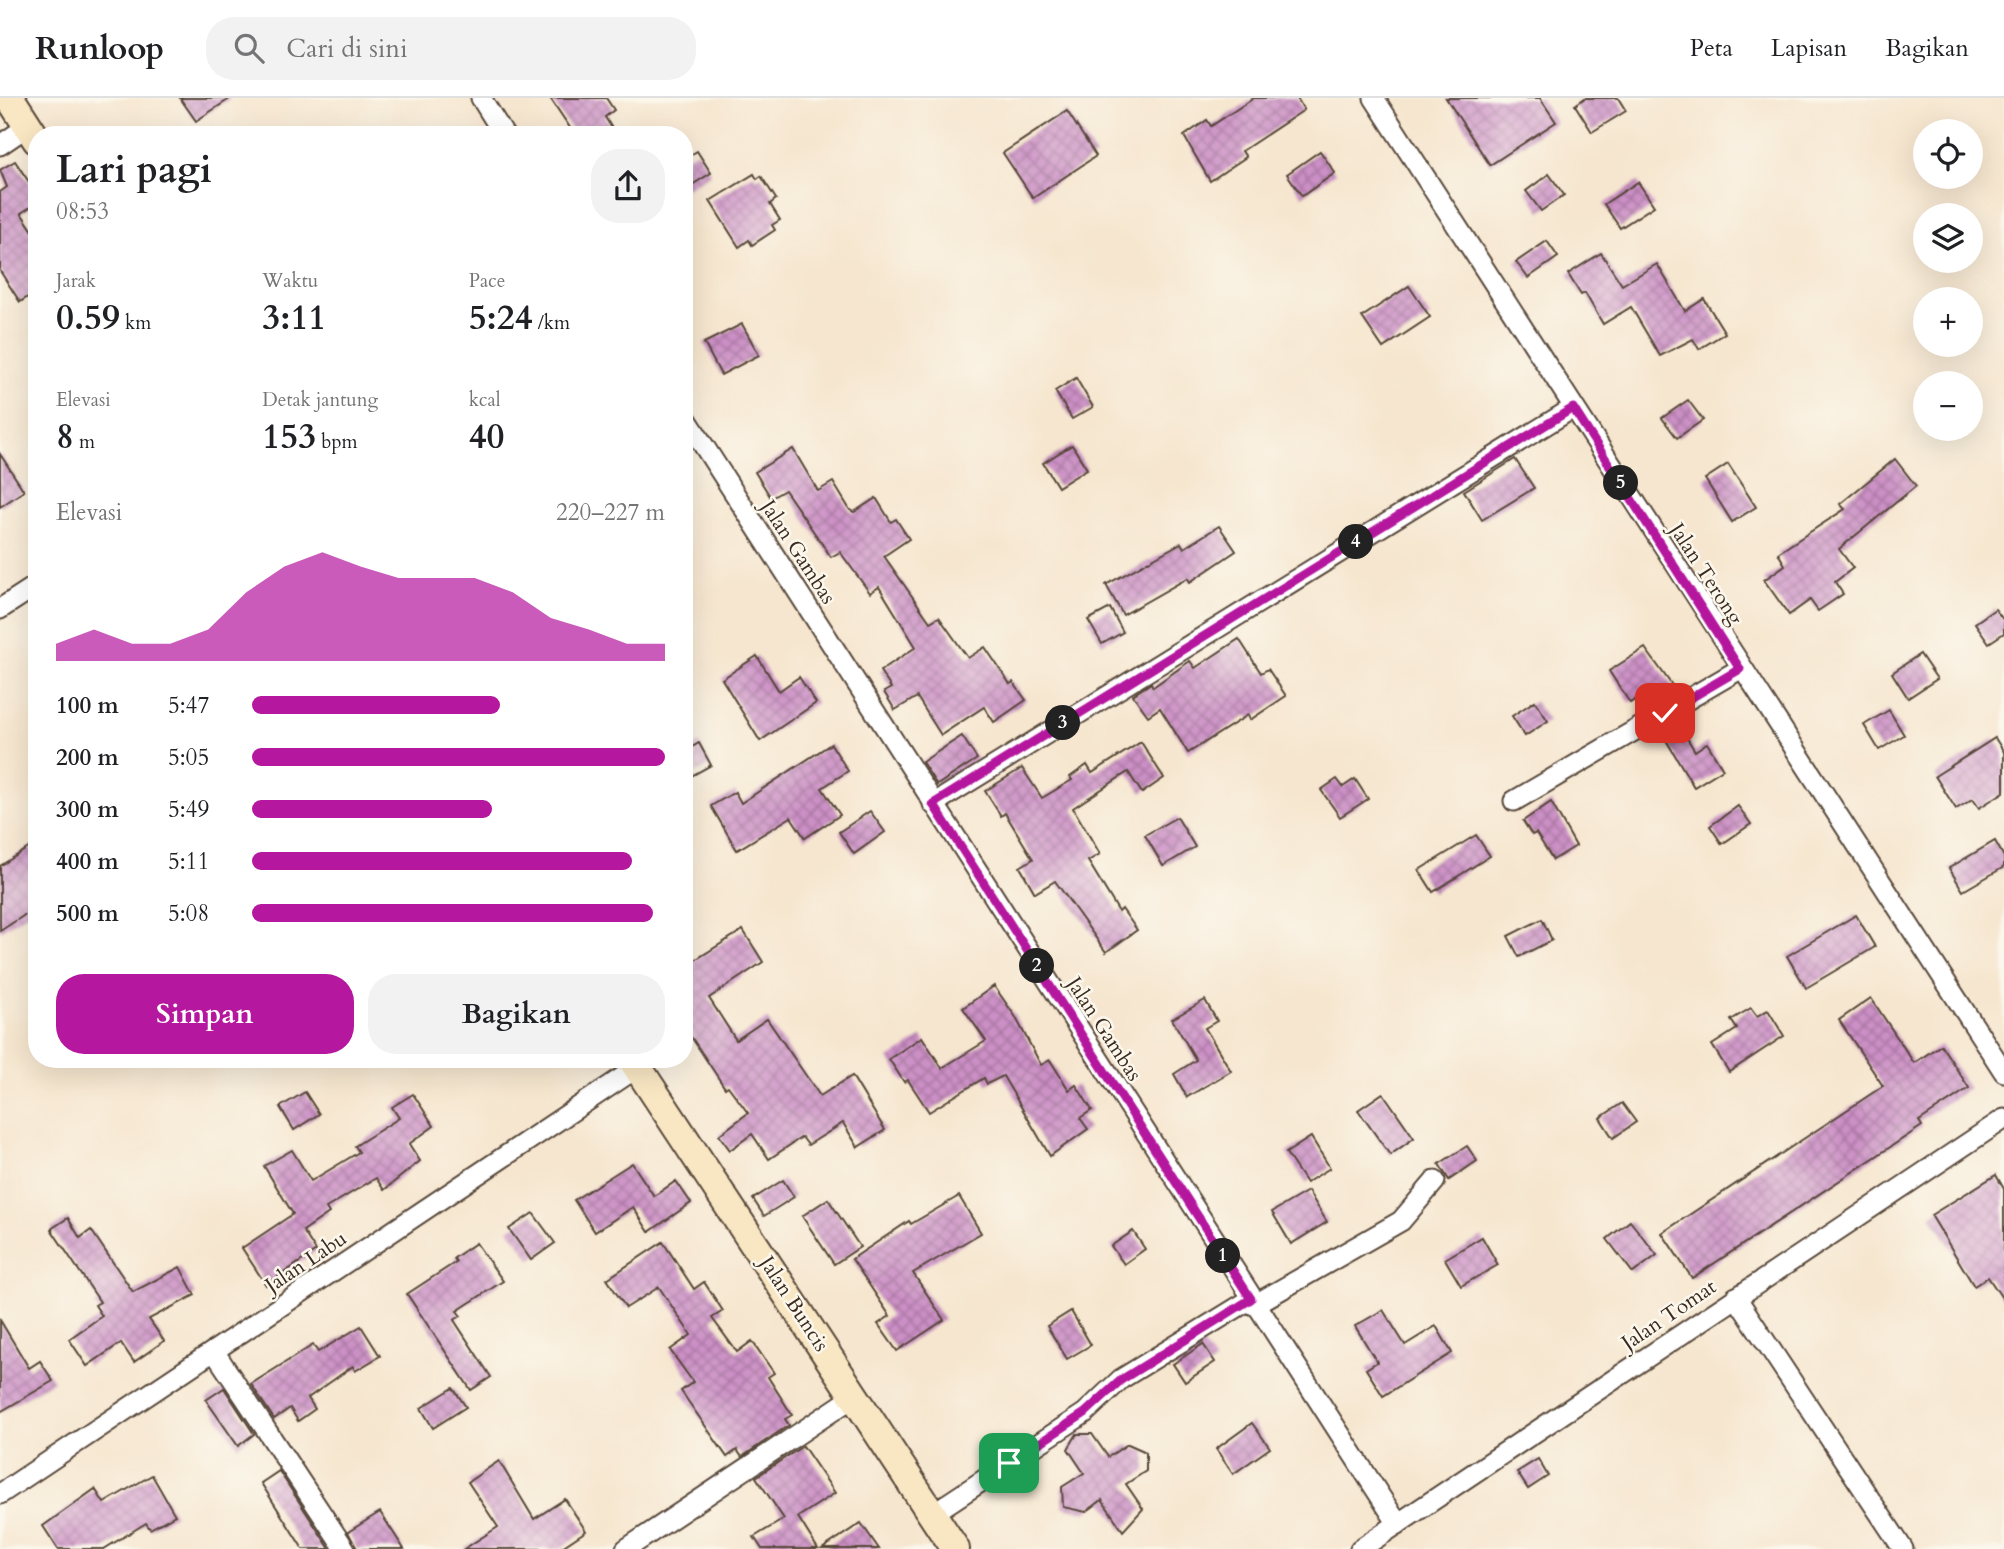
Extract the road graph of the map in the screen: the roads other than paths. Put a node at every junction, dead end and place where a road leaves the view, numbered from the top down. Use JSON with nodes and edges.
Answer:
{"nodes":[{"id":1,"x":10,"y":98,"type":"edge"},
{"id":2,"x":481,"y":98,"type":"edge"},
{"id":3,"x":1374,"y":98,"type":"edge"},
{"id":4,"x":498,"y":126,"type":"edge"},
{"id":5,"x":28,"y":127,"type":"edge"},
{"id":6,"x":28,"y":134,"type":"edge"},
{"id":7,"x":0,"y":145,"type":"edge"},
{"id":8,"x":1573,"y":408,"type":"junction"},
{"id":9,"x":693,"y":429,"type":"edge"},
{"id":10,"x":28,"y":591,"type":"edge"},
{"id":11,"x":0,"y":609,"type":"edge"},
{"id":12,"x":1740,"y":669,"type":"junction"},
{"id":13,"x":1514,"y":801,"type":"dead end"},
{"id":14,"x":933,"y":804,"type":"junction"},
{"id":15,"x":628,"y":1068,"type":"edge"},
{"id":16,"x":638,"y":1068,"type":"edge"},
{"id":17,"x":2004,"y":1072,"type":"edge"},
{"id":18,"x":2004,"y":1119,"type":"edge"},
{"id":19,"x":1435,"y":1181,"type":"dead end"},
{"id":20,"x":1736,"y":1297,"type":"junction"},
{"id":21,"x":1252,"y":1302,"type":"junction"},
{"id":22,"x":214,"y":1351,"type":"junction"},
{"id":23,"x":855,"y":1396,"type":"junction"},
{"id":24,"x":0,"y":1494,"type":"edge"},
{"id":25,"x":932,"y":1514,"type":"junction"},
{"id":26,"x":1398,"y":1524,"type":"junction"},
{"id":27,"x":345,"y":1549,"type":"edge"},
{"id":28,"x":626,"y":1549,"type":"edge"},
{"id":29,"x":955,"y":1549,"type":"edge"},
{"id":30,"x":1360,"y":1549,"type":"edge"},
{"id":31,"x":1903,"y":1549,"type":"edge"}],
"edges":[{"from":1,"to":5,"type":"street"},
{"from":2,"to":4,"type":"street"},
{"from":3,"to":8,"type":"street","name":"Jalan Terong"},
{"from":6,"to":7,"type":"street"},
{"from":8,"to":12,"type":"street","name":"Jalan Terong"},
{"from":8,"to":14,"type":"street"},
{"from":9,"to":14,"type":"street","name":"Jalan Gambas"},
{"from":10,"to":11,"type":"street"},
{"from":12,"to":13,"type":"street"},
{"from":12,"to":17,"type":"street","name":"Jalan Terong"},
{"from":14,"to":21,"type":"street","name":"Jalan Gambas"},
{"from":15,"to":22,"type":"street","name":"Jalan Labu"},
{"from":16,"to":23,"type":"street","name":"Jalan Buncis"},
{"from":18,"to":20,"type":"street","name":"Jalan Tomat"},
{"from":19,"to":21,"type":"street"},
{"from":20,"to":26,"type":"street","name":"Jalan Tomat"},
{"from":20,"to":31,"type":"street"},
{"from":21,"to":25,"type":"street"},
{"from":21,"to":26,"type":"street","name":"Jalan Gambas"},
{"from":22,"to":24,"type":"street","name":"Jalan Labu"},
{"from":22,"to":27,"type":"street"},
{"from":23,"to":25,"type":"street","name":"Jalan Buncis"},
{"from":23,"to":28,"type":"street"},
{"from":25,"to":29,"type":"street","name":"Jalan Buncis"},
{"from":26,"to":30,"type":"street","name":"Jalan Tomat"}]}
